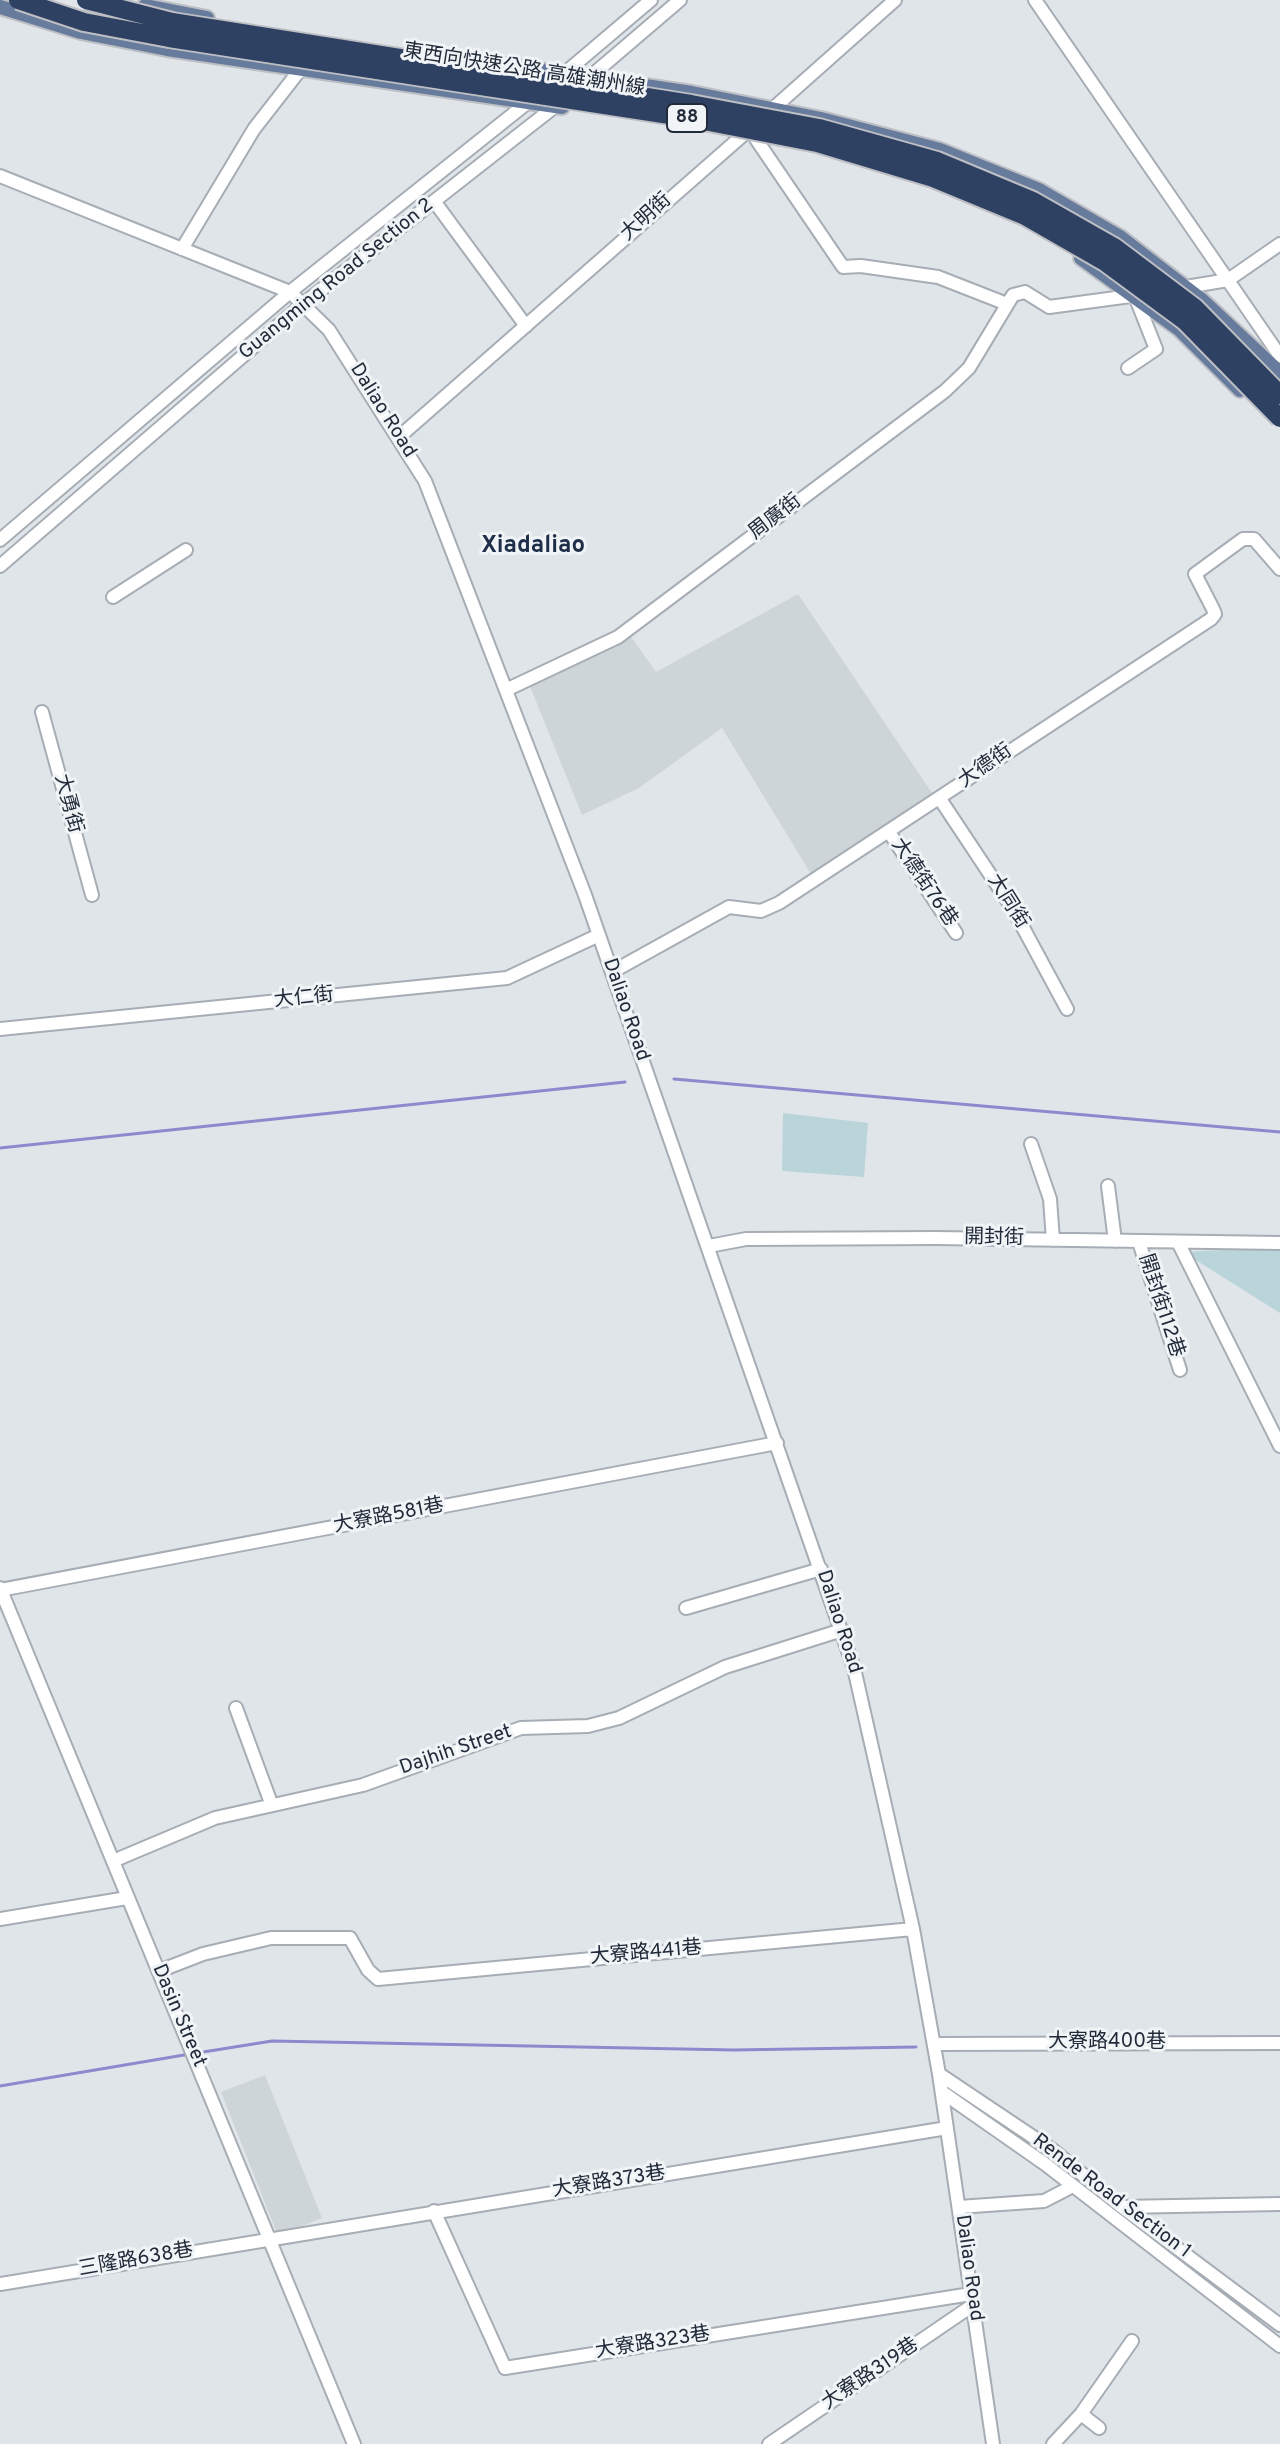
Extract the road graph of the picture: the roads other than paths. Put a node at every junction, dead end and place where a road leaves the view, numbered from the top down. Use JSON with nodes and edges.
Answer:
{"nodes":[{"id":1,"x":18,"y":0,"type":"edge"},
{"id":2,"x":86,"y":0,"type":"edge"},
{"id":3,"x":121,"y":0,"type":"edge"},
{"id":4,"x":651,"y":0,"type":"edge"},
{"id":5,"x":680,"y":0,"type":"edge"},
{"id":6,"x":895,"y":0,"type":"edge"},
{"id":7,"x":1035,"y":0,"type":"edge"},
{"id":8,"x":0,"y":7,"type":"edge"},
{"id":9,"x":356,"y":43,"type":"junction"},
{"id":10,"x":299,"y":68,"type":"junction"},
{"id":11,"x":565,"y":73,"type":"junction"},
{"id":12,"x":589,"y":78,"type":"junction"},
{"id":13,"x":527,"y":103,"type":"junction"},
{"id":14,"x":554,"y":106,"type":"junction"},
{"id":15,"x":773,"y":109,"type":"junction"},
{"id":16,"x":749,"y":138,"type":"junction"},
{"id":17,"x":0,"y":176,"type":"edge"},
{"id":18,"x":434,"y":201,"type":"junction"},
{"id":19,"x":402,"y":202,"type":"junction"},
{"id":20,"x":415,"y":216,"type":"junction"},
{"id":21,"x":1280,"y":244,"type":"edge"},
{"id":22,"x":182,"y":249,"type":"junction"},
{"id":23,"x":1228,"y":280,"type":"junction"},
{"id":24,"x":1185,"y":287,"type":"junction"},
{"id":25,"x":290,"y":292,"type":"junction"},
{"id":26,"x":1135,"y":296,"type":"junction"},
{"id":27,"x":303,"y":304,"type":"junction"},
{"id":28,"x":1007,"y":304,"type":"junction"},
{"id":29,"x":526,"y":326,"type":"junction"},
{"id":30,"x":1280,"y":356,"type":"edge"},
{"id":31,"x":1128,"y":368,"type":"dead end"},
{"id":32,"x":1280,"y":373,"type":"edge"},
{"id":33,"x":1280,"y":395,"type":"edge"},
{"id":34,"x":1280,"y":418,"type":"edge"},
{"id":35,"x":1280,"y":430,"type":"edge"},
{"id":36,"x":399,"y":437,"type":"junction"},
{"id":37,"x":0,"y":540,"type":"edge"},
{"id":38,"x":186,"y":550,"type":"dead end"},
{"id":39,"x":0,"y":566,"type":"edge"},
{"id":40,"x":1279,"y":571,"type":"edge"},
{"id":41,"x":113,"y":597,"type":"dead end"},
{"id":42,"x":508,"y":689,"type":"junction"},
{"id":43,"x":42,"y":712,"type":"dead end"},
{"id":44,"x":940,"y":799,"type":"junction"},
{"id":45,"x":889,"y":832,"type":"junction"},
{"id":46,"x":92,"y":895,"type":"dead end"},
{"id":47,"x":956,"y":933,"type":"dead end"},
{"id":48,"x":599,"y":935,"type":"junction"},
{"id":49,"x":612,"y":972,"type":"junction"},
{"id":50,"x":1067,"y":1009,"type":"dead end"},
{"id":51,"x":0,"y":1029,"type":"edge"},
{"id":52,"x":1031,"y":1144,"type":"dead end"},
{"id":53,"x":1108,"y":1186,"type":"dead end"},
{"id":54,"x":1053,"y":1240,"type":"junction"},
{"id":55,"x":1115,"y":1241,"type":"junction"},
{"id":56,"x":1139,"y":1242,"type":"junction"},
{"id":57,"x":1280,"y":1243,"type":"edge"},
{"id":58,"x":1179,"y":1244,"type":"junction"},
{"id":59,"x":709,"y":1246,"type":"junction"},
{"id":60,"x":1180,"y":1370,"type":"dead end"},
{"id":61,"x":777,"y":1443,"type":"junction"},
{"id":62,"x":1280,"y":1446,"type":"edge"},
{"id":63,"x":821,"y":1569,"type":"junction"},
{"id":64,"x":0,"y":1590,"type":"edge"},
{"id":65,"x":686,"y":1608,"type":"dead end"},
{"id":66,"x":842,"y":1630,"type":"junction"},
{"id":67,"x":236,"y":1708,"type":"dead end"},
{"id":68,"x":271,"y":1803,"type":"junction"},
{"id":69,"x":113,"y":1861,"type":"junction"},
{"id":70,"x":127,"y":1898,"type":"junction"},
{"id":71,"x":0,"y":1919,"type":"edge"},
{"id":72,"x":913,"y":1929,"type":"junction"},
{"id":73,"x":159,"y":1971,"type":"junction"},
{"id":74,"x":1280,"y":2043,"type":"edge"},
{"id":75,"x":934,"y":2044,"type":"junction"},
{"id":76,"x":939,"y":2074,"type":"junction"},
{"id":77,"x":942,"y":2092,"type":"junction"},
{"id":78,"x":947,"y":2128,"type":"junction"},
{"id":79,"x":1073,"y":2186,"type":"junction"},
{"id":80,"x":1280,"y":2204,"type":"edge"},
{"id":81,"x":959,"y":2207,"type":"junction"},
{"id":82,"x":1122,"y":2207,"type":"junction"},
{"id":83,"x":434,"y":2211,"type":"junction"},
{"id":84,"x":271,"y":2238,"type":"junction"},
{"id":85,"x":0,"y":2284,"type":"edge"},
{"id":86,"x":972,"y":2300,"type":"junction"},
{"id":87,"x":1280,"y":2325,"type":"edge"},
{"id":88,"x":1132,"y":2341,"type":"dead end"},
{"id":89,"x":1280,"y":2346,"type":"edge"},
{"id":90,"x":1081,"y":2414,"type":"junction"},
{"id":91,"x":1099,"y":2428,"type":"dead end"},
{"id":92,"x":354,"y":2444,"type":"edge"},
{"id":93,"x":769,"y":2444,"type":"edge"},
{"id":94,"x":993,"y":2444,"type":"edge"},
{"id":95,"x":1053,"y":2444,"type":"edge"}],
"edges":[{"from":1,"to":34,"type":"highway","name":"東西向快速公路 高雄潮州線","number":"88","bridge":true},
{"from":2,"to":33,"type":"highway","name":"東西向快速公路 高雄潮州線","number":"88","bridge":true},
{"from":3,"to":9,"type":"main road"},
{"from":4,"to":11,"type":"street","name":"Guangming Road Section 2"},
{"from":5,"to":12,"type":"street","name":"Guangming Road Section 2"},
{"from":6,"to":15,"type":"street","name":"大明街"},
{"from":7,"to":23,"type":"street"},
{"from":8,"to":10,"type":"main road"},
{"from":9,"to":10,"type":"street"},
{"from":9,"to":11,"type":"main road"},
{"from":10,"to":13,"type":"main road"},
{"from":10,"to":22,"type":"street"},
{"from":11,"to":12,"type":"main road"},
{"from":11,"to":13,"type":"street","name":"Guangming Road Section 2"},
{"from":12,"to":14,"type":"street","name":"Guangming Road Section 2"},
{"from":12,"to":15,"type":"main road"},
{"from":13,"to":14,"type":"main road"},
{"from":13,"to":19,"type":"street","name":"Guangming Road Section 2"},
{"from":14,"to":16,"type":"main road"},
{"from":14,"to":18,"type":"street","name":"Guangming Road Section 2"},
{"from":15,"to":16,"type":"street","name":"大明街"},
{"from":15,"to":24,"type":"main road"},
{"from":16,"to":26,"type":"main road"},
{"from":16,"to":28,"type":"street"},
{"from":16,"to":29,"type":"street","name":"大明街"},
{"from":17,"to":22,"type":"street","name":"Daliao Road"},
{"from":18,"to":20,"type":"street","name":"Guangming Road Section 2"},
{"from":18,"to":29,"type":"street"},
{"from":19,"to":20,"type":"street"},
{"from":19,"to":25,"type":"street","name":"Guangming Road Section 2"},
{"from":20,"to":27,"type":"street","name":"Guangming Road Section 2"},
{"from":21,"to":23,"type":"street"},
{"from":22,"to":25,"type":"street","name":"Daliao Road"},
{"from":23,"to":24,"type":"street"},
{"from":23,"to":30,"type":"street"},
{"from":24,"to":26,"type":"street"},
{"from":24,"to":32,"type":"main road"},
{"from":25,"to":27,"type":"street","name":"Daliao Road"},
{"from":25,"to":37,"type":"street","name":"Guangming Road Section 2"},
{"from":26,"to":28,"type":"street"},
{"from":26,"to":31,"type":"street"},
{"from":26,"to":35,"type":"main road"},
{"from":27,"to":36,"type":"street","name":"Daliao Road"},
{"from":27,"to":39,"type":"street","name":"Guangming Road Section 2"},
{"from":28,"to":42,"type":"street","name":"周廣街"},
{"from":29,"to":36,"type":"street","name":"大明街"},
{"from":36,"to":42,"type":"street","name":"Daliao Road"},
{"from":38,"to":41,"type":"street"},
{"from":40,"to":44,"type":"street","name":"大德街"},
{"from":42,"to":48,"type":"street","name":"Daliao Road"},
{"from":43,"to":46,"type":"street","name":"大勇街"},
{"from":44,"to":45,"type":"street","name":"大德街"},
{"from":44,"to":50,"type":"street","name":"大同街"},
{"from":45,"to":47,"type":"street","name":"大德街76巷"},
{"from":45,"to":49,"type":"street","name":"大德街"},
{"from":48,"to":49,"type":"street","name":"Daliao Road"},
{"from":48,"to":51,"type":"street","name":"大仁街"},
{"from":49,"to":59,"type":"street","name":"Daliao Road"},
{"from":52,"to":54,"type":"street"},
{"from":53,"to":55,"type":"street"},
{"from":54,"to":55,"type":"street","name":"開封街"},
{"from":54,"to":59,"type":"street","name":"開封街"},
{"from":55,"to":56,"type":"street","name":"開封街"},
{"from":56,"to":58,"type":"street","name":"開封街"},
{"from":56,"to":60,"type":"street","name":"開封街112巷"},
{"from":57,"to":58,"type":"street","name":"開封街"},
{"from":58,"to":62,"type":"street"},
{"from":59,"to":61,"type":"street","name":"Daliao Road"},
{"from":61,"to":63,"type":"street","name":"Daliao Road"},
{"from":61,"to":64,"type":"street","name":"大寮路581巷"},
{"from":63,"to":65,"type":"street"},
{"from":63,"to":66,"type":"street","name":"Daliao Road"},
{"from":64,"to":69,"type":"street","name":"Dasin Street"},
{"from":66,"to":68,"type":"street","name":"Dajhih Street"},
{"from":66,"to":72,"type":"street","name":"Daliao Road"},
{"from":67,"to":68,"type":"street"},
{"from":68,"to":69,"type":"street","name":"Dajhih Street"},
{"from":69,"to":70,"type":"street","name":"Dasin Street"},
{"from":70,"to":71,"type":"street"},
{"from":70,"to":73,"type":"street","name":"Dasin Street"},
{"from":72,"to":73,"type":"street","name":"大寮路441巷"},
{"from":72,"to":75,"type":"street","name":"Daliao Road"},
{"from":73,"to":84,"type":"street","name":"Dasin Street"},
{"from":74,"to":75,"type":"street","name":"大寮路400巷"},
{"from":75,"to":76,"type":"street","name":"Daliao Road"},
{"from":76,"to":77,"type":"street","name":"Daliao Road"},
{"from":76,"to":82,"type":"street","name":"Rende Road Section 1"},
{"from":77,"to":78,"type":"street","name":"Daliao Road"},
{"from":77,"to":79,"type":"street","name":"Rende Road Section 1"},
{"from":78,"to":81,"type":"street","name":"Daliao Road"},
{"from":78,"to":83,"type":"street","name":"大寮路373巷"},
{"from":79,"to":81,"type":"street"},
{"from":79,"to":89,"type":"street","name":"Rende Road Section 1"},
{"from":80,"to":82,"type":"street"},
{"from":81,"to":86,"type":"street","name":"Daliao Road"},
{"from":82,"to":87,"type":"street","name":"Rende Road Section 1"},
{"from":83,"to":84,"type":"street","name":"大寮路373巷"},
{"from":83,"to":86,"type":"street","name":"大寮路323巷"},
{"from":84,"to":85,"type":"street","name":"三隆路638巷"},
{"from":84,"to":92,"type":"street","name":"Dasin Street"},
{"from":86,"to":93,"type":"street","name":"大寮路319巷"},
{"from":86,"to":94,"type":"street","name":"Daliao Road"},
{"from":88,"to":90,"type":"street"},
{"from":90,"to":91,"type":"street"},
{"from":90,"to":95,"type":"street"}]}
